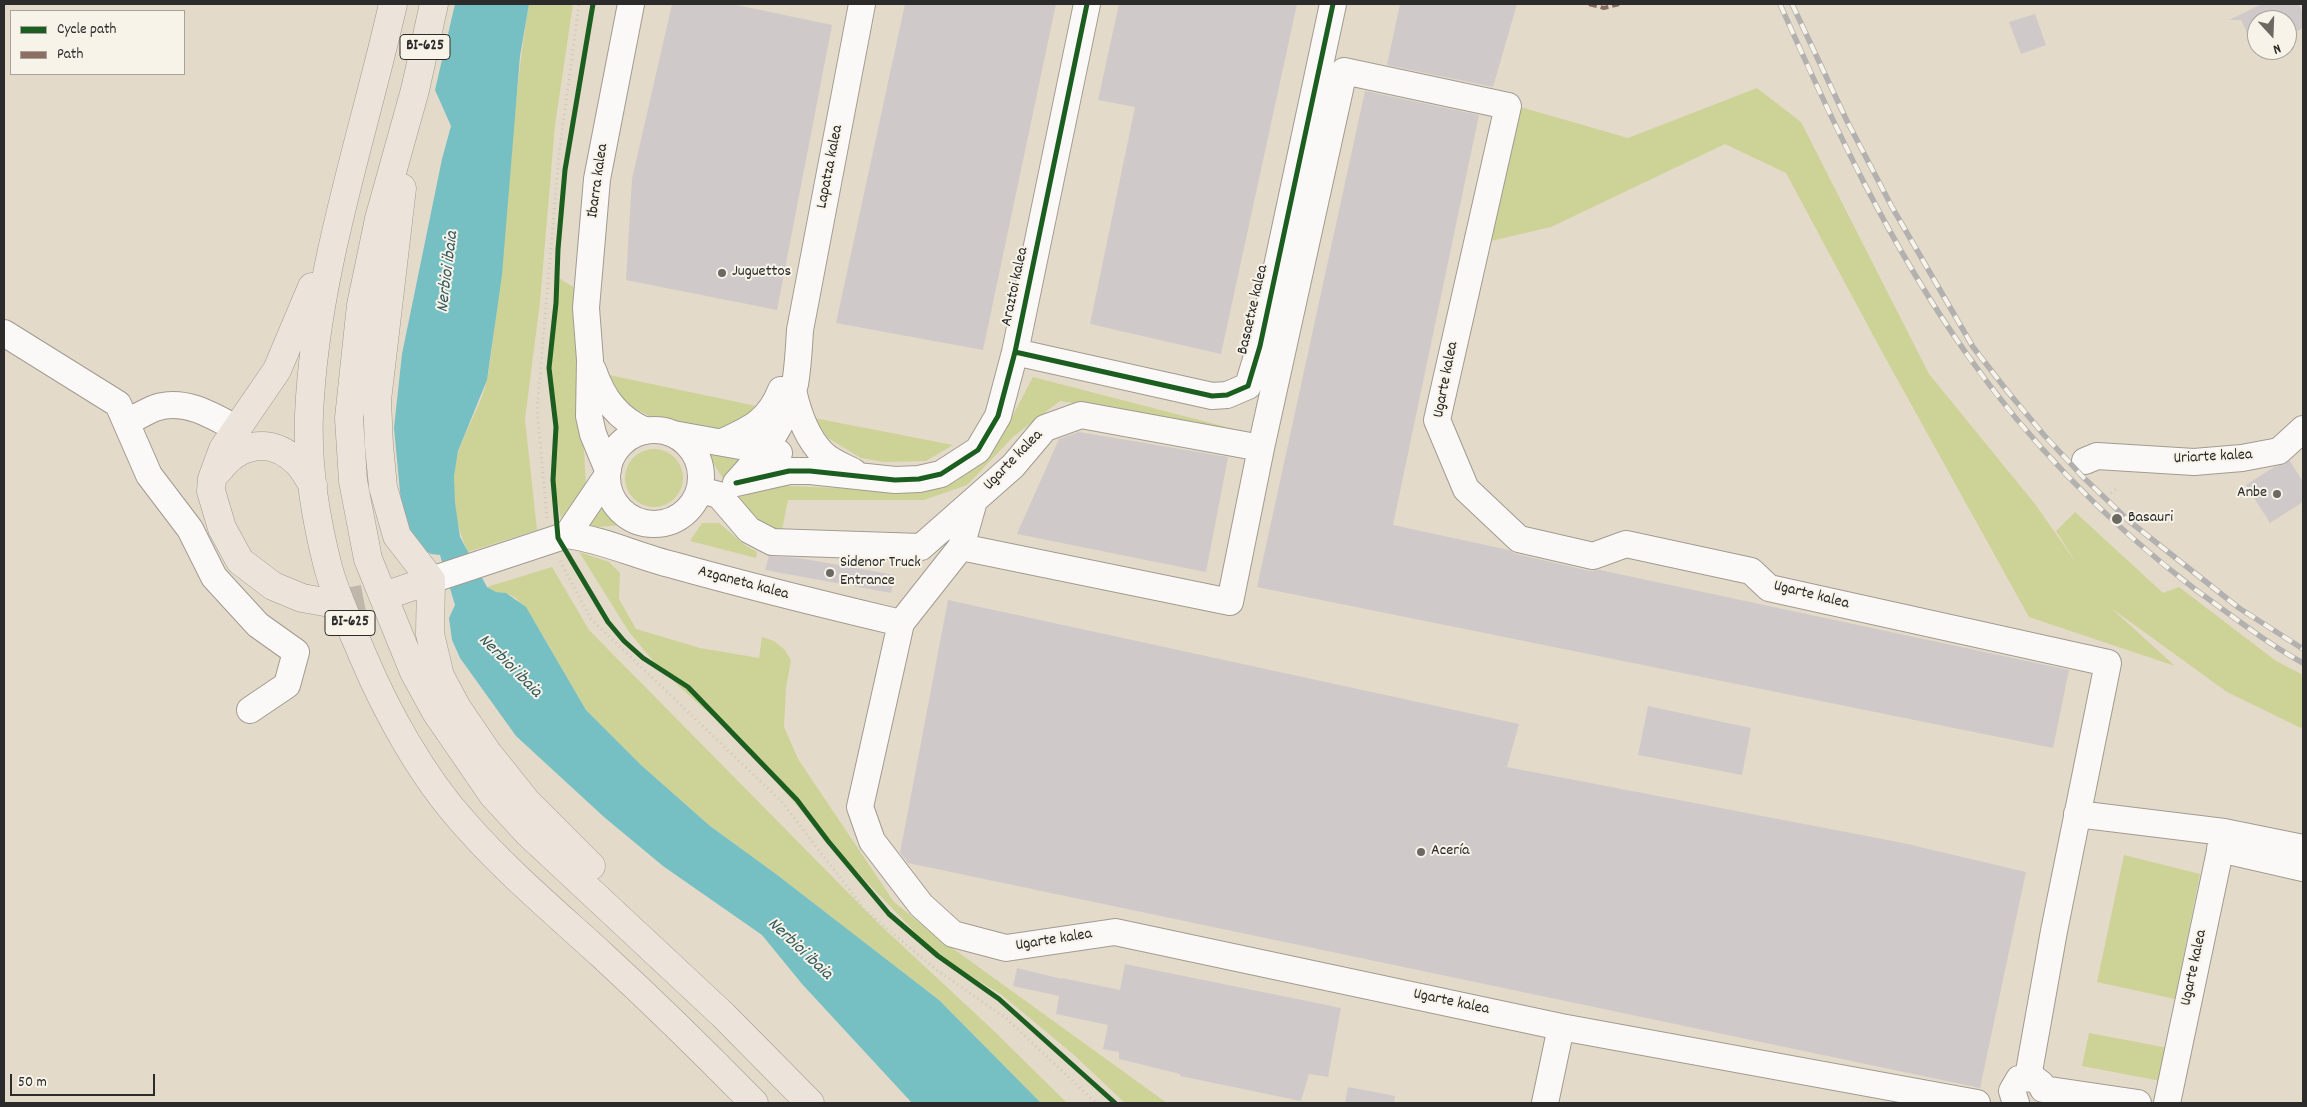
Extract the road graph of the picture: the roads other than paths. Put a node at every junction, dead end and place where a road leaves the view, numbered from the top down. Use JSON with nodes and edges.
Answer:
{"nodes":[{"id":1,"x":393,"y":4,"type":"edge"},
{"id":2,"x":434,"y":4,"type":"edge"},
{"id":3,"x":631,"y":4,"type":"edge"},
{"id":4,"x":862,"y":4,"type":"edge"},
{"id":5,"x":1087,"y":4,"type":"edge"},
{"id":6,"x":1333,"y":4,"type":"edge"},
{"id":7,"x":415,"y":90,"type":"junction"},
{"id":8,"x":339,"y":210,"type":"junction"},
{"id":9,"x":800,"y":330,"type":"junction"},
{"id":10,"x":4,"y":333,"type":"edge"},
{"id":11,"x":1015,"y":352,"type":"junction"},
{"id":12,"x":590,"y":360,"type":"junction"},
{"id":13,"x":793,"y":390,"type":"junction"},
{"id":14,"x":126,"y":422,"type":"junction"},
{"id":15,"x":237,"y":429,"type":"junction"},
{"id":16,"x":2303,"y":429,"type":"edge"},
{"id":17,"x":646,"y":431,"type":"junction"},
{"id":18,"x":673,"y":434,"type":"junction"},
{"id":19,"x":722,"y":442,"type":"junction"},
{"id":20,"x":1261,"y":448,"type":"junction"},
{"id":21,"x":765,"y":450,"type":"junction"},
{"id":22,"x":2085,"y":461,"type":"dead end"},
{"id":23,"x":608,"y":473,"type":"junction"},
{"id":24,"x":864,"y":477,"type":"junction"},
{"id":25,"x":212,"y":479,"type":"junction"},
{"id":26,"x":313,"y":485,"type":"junction"},
{"id":27,"x":718,"y":489,"type":"junction"},
{"id":28,"x":974,"y":501,"type":"junction"},
{"id":29,"x":652,"y":524,"type":"junction"},
{"id":30,"x":558,"y":540,"type":"junction"},
{"id":31,"x":961,"y":547,"type":"junction"},
{"id":32,"x":432,"y":580,"type":"junction"},
{"id":33,"x":393,"y":594,"type":"tunnel mouth"},
{"id":34,"x":336,"y":604,"type":"tunnel mouth"},
{"id":35,"x":901,"y":623,"type":"junction"},
{"id":36,"x":250,"y":710,"type":"dead end"},
{"id":37,"x":2077,"y":814,"type":"junction"},
{"id":38,"x":2222,"y":841,"type":"junction"},
{"id":39,"x":2303,"y":848,"type":"edge"},
{"id":40,"x":2303,"y":868,"type":"edge"},
{"id":41,"x":1562,"y":1027,"type":"junction"},
{"id":42,"x":780,"y":1072,"type":"junction"},
{"id":43,"x":2024,"y":1096,"type":"edge"},
{"id":44,"x":754,"y":1103,"type":"edge"},
{"id":45,"x":810,"y":1103,"type":"edge"},
{"id":46,"x":1546,"y":1103,"type":"edge"},
{"id":47,"x":1976,"y":1103,"type":"edge"},
{"id":48,"x":2138,"y":1103,"type":"edge"},
{"id":49,"x":2167,"y":1103,"type":"edge"}],
"edges":[{"from":1,"to":8,"type":"main road","number":"BI-625"},
{"from":2,"to":7,"type":"main road","number":"BI-625"},
{"from":3,"to":12,"type":"street","name":"Ibarra kalea"},
{"from":4,"to":9,"type":"street","name":"Lapatza kalea"},
{"from":5,"to":11,"type":"street","name":"Araztoi kalea"},
{"from":6,"to":11,"type":"street","name":"Basaetxe kalea"},
{"from":7,"to":32,"type":"main road"},
{"from":7,"to":42,"type":"main road","number":"BI-625"},
{"from":8,"to":15,"type":"main road"},
{"from":8,"to":26,"type":"main road","number":"BI-625"},
{"from":9,"to":13,"type":"street"},
{"from":9,"to":19,"type":"street"},
{"from":10,"to":14,"type":"street"},
{"from":11,"to":24,"type":"street","name":"Araztoi kalea"},
{"from":12,"to":17,"type":"street","name":"Ibarra kalea"},
{"from":12,"to":23,"type":"street","name":"Ibarra kalea"},
{"from":13,"to":21,"type":"street"},
{"from":13,"to":24,"type":"street"},
{"from":14,"to":15,"type":"street"},
{"from":14,"to":36,"type":"street"},
{"from":15,"to":25,"type":"main road"},
{"from":16,"to":22,"type":"street","name":"Uriarte kalea"},
{"from":17,"to":18,"type":"street"},
{"from":17,"to":23,"type":"street"},
{"from":18,"to":19,"type":"street"},
{"from":18,"to":27,"type":"street"},
{"from":19,"to":21,"type":"street"},
{"from":20,"to":28,"type":"street","name":"Ugarte kalea"},
{"from":20,"to":31,"type":"street","name":"Ugarte kalea"},
{"from":20,"to":37,"type":"street","name":"Ugarte kalea"},
{"from":21,"to":24,"type":"street"},
{"from":21,"to":27,"type":"street"},
{"from":23,"to":29,"type":"street"},
{"from":23,"to":30,"type":"street"},
{"from":24,"to":27,"type":"street"},
{"from":25,"to":26,"type":"main road"},
{"from":25,"to":34,"type":"main road"},
{"from":26,"to":44,"type":"main road","number":"BI-625"},
{"from":27,"to":28,"type":"street","name":"Ugarte kalea"},
{"from":27,"to":29,"type":"street"},
{"from":28,"to":31,"type":"street","name":"Ugarte kalea"},
{"from":29,"to":30,"type":"street"},
{"from":30,"to":32,"type":"street"},
{"from":30,"to":35,"type":"street","name":"Azganeta kalea"},
{"from":31,"to":35,"type":"street","name":"Ugarte kalea"},
{"from":32,"to":33,"type":"main road"},
{"from":32,"to":42,"type":"main road"},
{"from":35,"to":41,"type":"street","name":"Ugarte kalea"},
{"from":37,"to":38,"type":"street"},
{"from":37,"to":43,"type":"street","name":"Ugarte kalea"},
{"from":38,"to":39,"type":"street"},
{"from":38,"to":40,"type":"street"},
{"from":38,"to":49,"type":"street","name":"Ugarte kalea"},
{"from":41,"to":46,"type":"street"},
{"from":41,"to":47,"type":"street","name":"Ugarte kalea"},
{"from":42,"to":45,"type":"main road","number":"BI-625"},
{"from":43,"to":48,"type":"street","name":"Ugarte kalea"}]}
